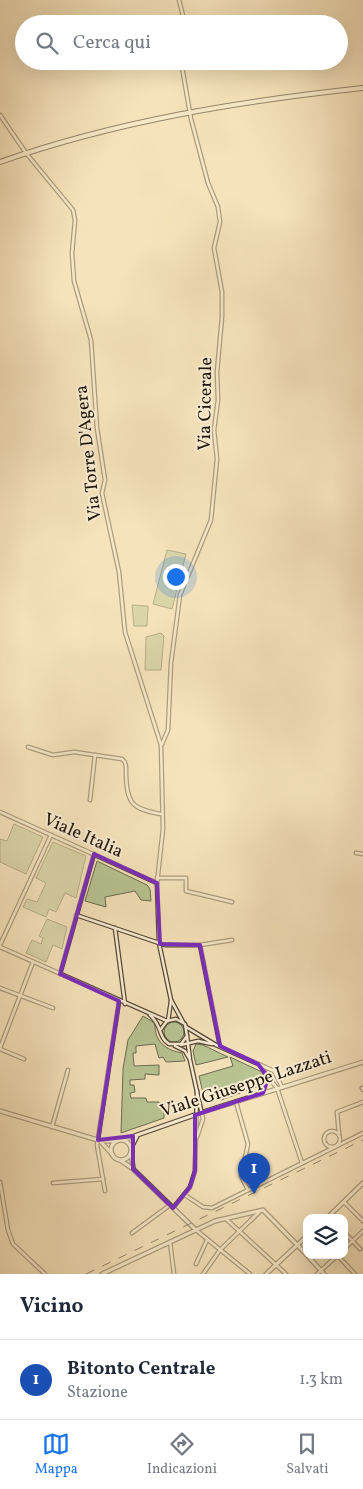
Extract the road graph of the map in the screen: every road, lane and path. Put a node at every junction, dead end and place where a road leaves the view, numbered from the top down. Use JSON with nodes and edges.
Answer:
{"nodes":[{"id":1,"x":179,"y":0,"type":"edge"},
{"id":2,"x":183,"y":15,"type":"edge"},
{"id":3,"x":183,"y":70,"type":"edge"},
{"id":4,"x":363,"y":88,"type":"edge"},
{"id":5,"x":190,"y":112,"type":"junction"},
{"id":6,"x":0,"y":115,"type":"edge"},
{"id":7,"x":26,"y":153,"type":"junction"},
{"id":8,"x":0,"y":162,"type":"edge"},
{"id":9,"x":161,"y":745,"type":"junction"},
{"id":10,"x":28,"y":747,"type":"dead end"},
{"id":11,"x":95,"y":755,"type":"junction"},
{"id":12,"x":90,"y":800,"type":"dead end"},
{"id":13,"x":1,"y":813,"type":"edge"},
{"id":14,"x":161,"y":814,"type":"junction"},
{"id":15,"x":0,"y":818,"type":"edge"},
{"id":16,"x":51,"y":835,"type":"junction"},
{"id":17,"x":356,"y":853,"type":"dead end"},
{"id":18,"x":94,"y":854,"type":"junction"},
{"id":19,"x":363,"y":854,"type":"edge"},
{"id":20,"x":157,"y":878,"type":"junction"},
{"id":21,"x":156,"y":883,"type":"junction"},
{"id":22,"x":232,"y":902,"type":"dead end"},
{"id":23,"x":76,"y":915,"type":"junction"},
{"id":24,"x":115,"y":928,"type":"junction"},
{"id":25,"x":232,"y":940,"type":"dead end"},
{"id":26,"x":160,"y":943,"type":"junction"},
{"id":27,"x":200,"y":945,"type":"junction"},
{"id":28,"x":0,"y":946,"type":"edge"},
{"id":29,"x":33,"y":962,"type":"junction"},
{"id":30,"x":60,"y":974,"type":"junction"},
{"id":31,"x":0,"y":988,"type":"edge"},
{"id":32,"x":20,"y":996,"type":"junction"},
{"id":33,"x":171,"y":1000,"type":"junction"},
{"id":34,"x":119,"y":1001,"type":"junction"},
{"id":35,"x":125,"y":1004,"type":"junction"},
{"id":36,"x":53,"y":1008,"type":"dead end"},
{"id":37,"x":149,"y":1014,"type":"junction"},
{"id":38,"x":168,"y":1021,"type":"junction"},
{"id":39,"x":183,"y":1022,"type":"junction"},
{"id":40,"x":186,"y":1027,"type":"junction"},
{"id":41,"x":161,"y":1029,"type":"junction"},
{"id":42,"x":187,"y":1036,"type":"junction"},
{"id":43,"x":189,"y":1043,"type":"junction"},
{"id":44,"x":178,"y":1045,"type":"junction"},
{"id":45,"x":218,"y":1045,"type":"junction"},
{"id":46,"x":173,"y":1046,"type":"junction"},
{"id":47,"x":0,"y":1048,"type":"edge"},
{"id":48,"x":24,"y":1059,"type":"dead end"},
{"id":49,"x":190,"y":1060,"type":"junction"},
{"id":50,"x":363,"y":1062,"type":"edge"},
{"id":51,"x":258,"y":1064,"type":"junction"},
{"id":52,"x":68,"y":1070,"type":"dead end"},
{"id":53,"x":268,"y":1077,"type":"junction"},
{"id":54,"x":282,"y":1087,"type":"junction"},
{"id":55,"x":277,"y":1088,"type":"junction"},
{"id":56,"x":197,"y":1091,"type":"junction"},
{"id":57,"x":262,"y":1093,"type":"junction"},
{"id":58,"x":236,"y":1102,"type":"junction"},
{"id":59,"x":363,"y":1102,"type":"edge"},
{"id":60,"x":0,"y":1111,"type":"edge"},
{"id":61,"x":203,"y":1112,"type":"junction"},
{"id":62,"x":195,"y":1115,"type":"junction"},
{"id":63,"x":52,"y":1127,"type":"junction"},
{"id":64,"x":363,"y":1133,"type":"edge"},
{"id":65,"x":138,"y":1134,"type":"junction"},
{"id":66,"x":338,"y":1134,"type":"junction"},
{"id":67,"x":196,"y":1138,"type":"junction"},
{"id":68,"x":99,"y":1140,"type":"junction"},
{"id":69,"x":123,"y":1140,"type":"junction"},
{"id":70,"x":117,"y":1141,"type":"junction"},
{"id":71,"x":336,"y":1146,"type":"junction"},
{"id":72,"x":131,"y":1151,"type":"junction"},
{"id":73,"x":112,"y":1154,"type":"junction"},
{"id":74,"x":120,"y":1160,"type":"junction"},
{"id":75,"x":302,"y":1163,"type":"junction"},
{"id":76,"x":133,"y":1169,"type":"junction"},
{"id":77,"x":102,"y":1179,"type":"junction"},
{"id":78,"x":0,"y":1182,"type":"edge"},
{"id":79,"x":53,"y":1183,"type":"dead end"},
{"id":80,"x":363,"y":1183,"type":"edge"},
{"id":81,"x":359,"y":1187,"type":"junction"},
{"id":82,"x":248,"y":1190,"type":"junction"},
{"id":83,"x":105,"y":1191,"type":"dead end"},
{"id":84,"x":363,"y":1191,"type":"edge"},
{"id":85,"x":184,"y":1195,"type":"junction"},
{"id":86,"x":344,"y":1202,"type":"junction"},
{"id":87,"x":171,"y":1206,"type":"junction"},
{"id":88,"x":263,"y":1210,"type":"junction"},
{"id":89,"x":250,"y":1213,"type":"junction"},
{"id":90,"x":332,"y":1214,"type":"edge"},
{"id":91,"x":225,"y":1218,"type":"junction"},
{"id":92,"x":251,"y":1220,"type":"junction"},
{"id":93,"x":363,"y":1221,"type":"edge"},
{"id":94,"x":196,"y":1230,"type":"junction"},
{"id":95,"x":239,"y":1231,"type":"junction"},
{"id":96,"x":363,"y":1231,"type":"edge"},
{"id":97,"x":132,"y":1233,"type":"dead end"},
{"id":98,"x":348,"y":1236,"type":"edge"},
{"id":99,"x":207,"y":1240,"type":"junction"},
{"id":100,"x":303,"y":1240,"type":"edge"},
{"id":101,"x":353,"y":1241,"type":"junction"},
{"id":102,"x":170,"y":1242,"type":"junction"},
{"id":103,"x":297,"y":1245,"type":"junction"},
{"id":104,"x":348,"y":1245,"type":"edge"},
{"id":105,"x":360,"y":1249,"type":"dead end"},
{"id":106,"x":220,"y":1250,"type":"junction"},
{"id":107,"x":303,"y":1251,"type":"edge"},
{"id":108,"x":311,"y":1259,"type":"edge"},
{"id":109,"x":333,"y":1259,"type":"edge"},
{"id":110,"x":342,"y":1259,"type":"edge"},
{"id":111,"x":196,"y":1264,"type":"dead end"},
{"id":112,"x":276,"y":1265,"type":"junction"},
{"id":113,"x":321,"y":1270,"type":"junction"},
{"id":114,"x":45,"y":1274,"type":"edge"},
{"id":115,"x":102,"y":1274,"type":"edge"},
{"id":116,"x":174,"y":1274,"type":"edge"},
{"id":117,"x":202,"y":1274,"type":"edge"},
{"id":118,"x":250,"y":1274,"type":"edge"},
{"id":119,"x":266,"y":1274,"type":"edge"},
{"id":120,"x":286,"y":1274,"type":"edge"},
{"id":121,"x":318,"y":1274,"type":"edge"},
{"id":122,"x":324,"y":1274,"type":"edge"},
{"id":123,"x":355,"y":1274,"type":"edge"}],
"edges":[{"from":1,"to":2,"type":"street"},
{"from":3,"to":5,"type":"street","name":"Via Cicerale"},
{"from":4,"to":5,"type":"main road"},
{"from":5,"to":7,"type":"main road"},
{"from":5,"to":9,"type":"street","name":"Via Cicerale"},
{"from":6,"to":7,"type":"street","name":"Via Torre D'Agera"},
{"from":7,"to":8,"type":"main road"},
{"from":7,"to":9,"type":"street","name":"Via Torre D'Agera"},
{"from":9,"to":14,"type":"street","name":"Via Torre D'Agera"},
{"from":10,"to":11,"type":"street"},
{"from":11,"to":12,"type":"street"},
{"from":11,"to":14,"type":"street"},
{"from":13,"to":15,"type":"street"},
{"from":13,"to":16,"type":"street","name":"Viale Italia"},
{"from":14,"to":20,"type":"street","name":"Via Torre D'Agera"},
{"from":16,"to":18,"type":"street","name":"Viale Italia"},
{"from":16,"to":28,"type":"street"},
{"from":17,"to":19,"type":"street"},
{"from":18,"to":21,"type":"street","name":"Viale Italia"},
{"from":18,"to":23,"type":"street"},
{"from":20,"to":21,"type":"street","name":"Via Torre D'Agera"},
{"from":20,"to":22,"type":"street"},
{"from":21,"to":26,"type":"street","name":"Via Torre D'Agera"},
{"from":23,"to":24,"type":"street"},
{"from":23,"to":30,"type":"street"},
{"from":24,"to":26,"type":"street"},
{"from":24,"to":35,"type":"street"},
{"from":25,"to":27,"type":"street"},
{"from":26,"to":27,"type":"street"},
{"from":26,"to":33,"type":"street","name":"Via Torre D'Agera"},
{"from":27,"to":45,"type":"street"},
{"from":28,"to":29,"type":"street"},
{"from":29,"to":30,"type":"street"},
{"from":29,"to":32,"type":"street"},
{"from":30,"to":34,"type":"street"},
{"from":31,"to":32,"type":"street"},
{"from":32,"to":36,"type":"street"},
{"from":32,"to":47,"type":"street"},
{"from":33,"to":38,"type":"street"},
{"from":33,"to":39,"type":"street"},
{"from":34,"to":35,"type":"street"},
{"from":34,"to":68,"type":"street"},
{"from":35,"to":37,"type":"street"},
{"from":37,"to":38,"type":"street"},
{"from":37,"to":41,"type":"street"},
{"from":38,"to":39,"type":"street"},
{"from":38,"to":41,"type":"street"},
{"from":39,"to":40,"type":"street"},
{"from":40,"to":42,"type":"street"},
{"from":40,"to":45,"type":"street"},
{"from":41,"to":46,"type":"street"},
{"from":42,"to":43,"type":"street"},
{"from":42,"to":44,"type":"street"},
{"from":43,"to":44,"type":"street"},
{"from":43,"to":45,"type":"street"},
{"from":43,"to":49,"type":"street"},
{"from":44,"to":46,"type":"street"},
{"from":45,"to":51,"type":"street"},
{"from":46,"to":49,"type":"street"},
{"from":47,"to":48,"type":"street"},
{"from":49,"to":56,"type":"street"},
{"from":50,"to":54,"type":"street","name":"Viale Giuseppe Lazzati"},
{"from":51,"to":53,"type":"street"},
{"from":51,"to":54,"type":"street"},
{"from":52,"to":63,"type":"street"},
{"from":53,"to":55,"type":"street"},
{"from":53,"to":57,"type":"street"},
{"from":54,"to":55,"type":"street","name":"Viale Giuseppe Lazzati"},
{"from":55,"to":57,"type":"street","name":"Viale Giuseppe Lazzati"},
{"from":55,"to":75,"type":"street"},
{"from":56,"to":61,"type":"street"},
{"from":56,"to":62,"type":"street"},
{"from":57,"to":58,"type":"street","name":"Viale Giuseppe Lazzati"},
{"from":58,"to":61,"type":"street","name":"Viale Giuseppe Lazzati"},
{"from":58,"to":82,"type":"street"},
{"from":59,"to":66,"type":"street"},
{"from":60,"to":63,"type":"street"},
{"from":61,"to":62,"type":"street","name":"Viale Giuseppe Lazzati"},
{"from":61,"to":67,"type":"street"},
{"from":62,"to":65,"type":"street","name":"Viale Giuseppe Lazzati"},
{"from":62,"to":67,"type":"street"},
{"from":63,"to":68,"type":"street"},
{"from":64,"to":71,"type":"street"},
{"from":65,"to":69,"type":"street","name":"Viale Giuseppe Lazzati"},
{"from":65,"to":72,"type":"street"},
{"from":66,"to":71,"type":"street"},
{"from":66,"to":71,"type":"street"},
{"from":67,"to":85,"type":"street"},
{"from":68,"to":70,"type":"street"},
{"from":68,"to":73,"type":"street"},
{"from":68,"to":77,"type":"street"},
{"from":69,"to":70,"type":"street"},
{"from":69,"to":72,"type":"street"},
{"from":70,"to":73,"type":"street"},
{"from":71,"to":75,"type":"street"},
{"from":72,"to":74,"type":"street"},
{"from":72,"to":76,"type":"street"},
{"from":73,"to":74,"type":"street"},
{"from":74,"to":76,"type":"street"},
{"from":75,"to":82,"type":"street"},
{"from":76,"to":87,"type":"street"},
{"from":77,"to":79,"type":"street"},
{"from":77,"to":83,"type":"street"},
{"from":78,"to":114,"type":"street"},
{"from":80,"to":81,"type":"street"},
{"from":81,"to":84,"type":"street"},
{"from":81,"to":86,"type":"street"},
{"from":82,"to":85,"type":"street"},
{"from":85,"to":87,"type":"street"},
{"from":86,"to":90,"type":"street"},
{"from":86,"to":93,"type":"street"},
{"from":87,"to":94,"type":"street"},
{"from":87,"to":97,"type":"street"},
{"from":88,"to":89,"type":"street"},
{"from":88,"to":92,"type":"street"},
{"from":88,"to":103,"type":"street"},
{"from":89,"to":91,"type":"street"},
{"from":89,"to":92,"type":"street"},
{"from":91,"to":94,"type":"street"},
{"from":91,"to":95,"type":"street"},
{"from":92,"to":95,"type":"street"},
{"from":94,"to":99,"type":"street"},
{"from":94,"to":102,"type":"street"},
{"from":95,"to":106,"type":"street"},
{"from":95,"to":112,"type":"street"},
{"from":96,"to":101,"type":"street"},
{"from":98,"to":101,"type":"street"},
{"from":99,"to":106,"type":"street"},
{"from":99,"to":111,"type":"street"},
{"from":100,"to":103,"type":"street"},
{"from":101,"to":104,"type":"street"},
{"from":101,"to":105,"type":"street"},
{"from":102,"to":115,"type":"street"},
{"from":102,"to":116,"type":"street"},
{"from":103,"to":107,"type":"street"},
{"from":103,"to":112,"type":"street"},
{"from":106,"to":117,"type":"street"},
{"from":106,"to":118,"type":"street"},
{"from":108,"to":113,"type":"street"},
{"from":109,"to":113,"type":"street"},
{"from":110,"to":123,"type":"street"},
{"from":112,"to":119,"type":"street"},
{"from":112,"to":120,"type":"street"},
{"from":113,"to":121,"type":"street"},
{"from":113,"to":122,"type":"street"}]}
